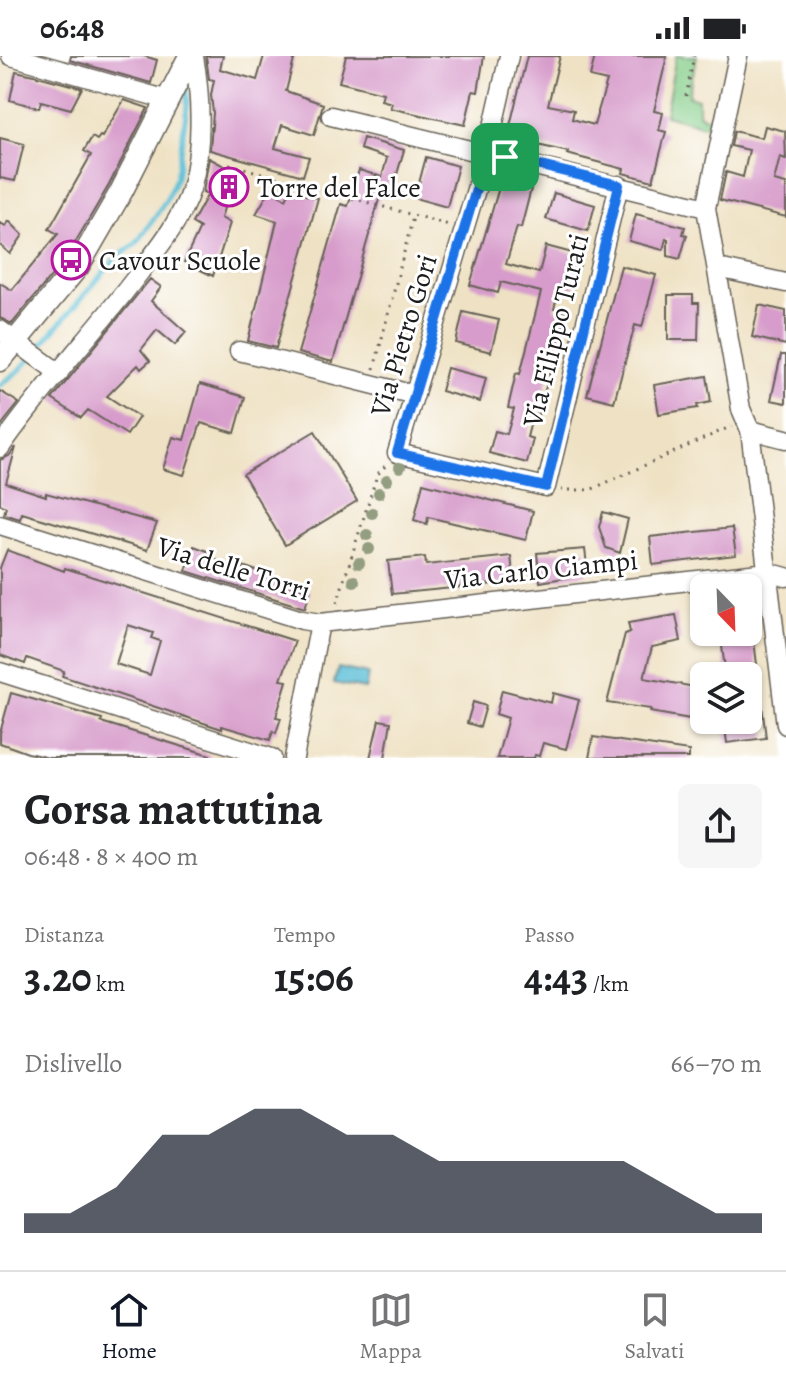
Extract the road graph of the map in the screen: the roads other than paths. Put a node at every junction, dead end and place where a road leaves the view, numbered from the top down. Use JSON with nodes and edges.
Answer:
{"nodes":[{"id":1,"x":11,"y":56,"type":"edge"},
{"id":2,"x":509,"y":56,"type":"edge"},
{"id":3,"x":738,"y":56,"type":"edge"},
{"id":4,"x":191,"y":57,"type":"edge"},
{"id":5,"x":172,"y":91,"type":"junction"},
{"id":6,"x":331,"y":116,"type":"dead end"},
{"id":7,"x":487,"y":153,"type":"junction"},
{"id":8,"x":619,"y":185,"type":"junction"},
{"id":9,"x":706,"y":208,"type":"junction"},
{"id":10,"x":718,"y":268,"type":"junction"},
{"id":11,"x":786,"y":283,"type":"edge"},
{"id":12,"x":16,"y":341,"type":"edge"},
{"id":13,"x":239,"y":351,"type":"dead end"},
{"id":14,"x":0,"y":360,"type":"edge"},
{"id":15,"x":54,"y":369,"type":"junction"},
{"id":16,"x":415,"y":395,"type":"junction"},
{"id":17,"x":748,"y":425,"type":"junction"},
{"id":18,"x":786,"y":439,"type":"edge"},
{"id":19,"x":0,"y":448,"type":"edge"},
{"id":20,"x":397,"y":453,"type":"joint"},
{"id":21,"x":0,"y":525,"type":"edge"},
{"id":22,"x":777,"y":574,"type":"edge"},
{"id":23,"x":326,"y":622,"type":"junction"},
{"id":24,"x":0,"y":672,"type":"edge"},
{"id":25,"x":786,"y":725,"type":"edge"},
{"id":26,"x":272,"y":758,"type":"edge"},
{"id":27,"x":294,"y":758,"type":"edge"}],
"edges":[{"from":1,"to":5,"type":"street"},
{"from":2,"to":7,"type":"street","name":"Via Pietro Gori"},
{"from":3,"to":9,"type":"street"},
{"from":4,"to":5,"type":"street"},
{"from":4,"to":15,"type":"street"},
{"from":5,"to":12,"type":"street"},
{"from":6,"to":7,"type":"street"},
{"from":7,"to":8,"type":"street"},
{"from":7,"to":16,"type":"street","name":"Via Pietro Gori"},
{"from":8,"to":9,"type":"street"},
{"from":8,"to":20,"type":"street","name":"Via Filippo Turati"},
{"from":9,"to":10,"type":"street"},
{"from":10,"to":11,"type":"street"},
{"from":10,"to":17,"type":"street"},
{"from":12,"to":14,"type":"street"},
{"from":12,"to":15,"type":"street"},
{"from":13,"to":16,"type":"street"},
{"from":15,"to":19,"type":"street"},
{"from":16,"to":20,"type":"street","name":"Via Pietro Gori"},
{"from":17,"to":18,"type":"street"},
{"from":17,"to":22,"type":"street"},
{"from":21,"to":23,"type":"street","name":"Via delle Torri"},
{"from":22,"to":23,"type":"street","name":"Via Carlo Ciampi"},
{"from":22,"to":25,"type":"street"},
{"from":23,"to":27,"type":"street","name":"Via delle Torri"},
{"from":24,"to":26,"type":"street"}]}
